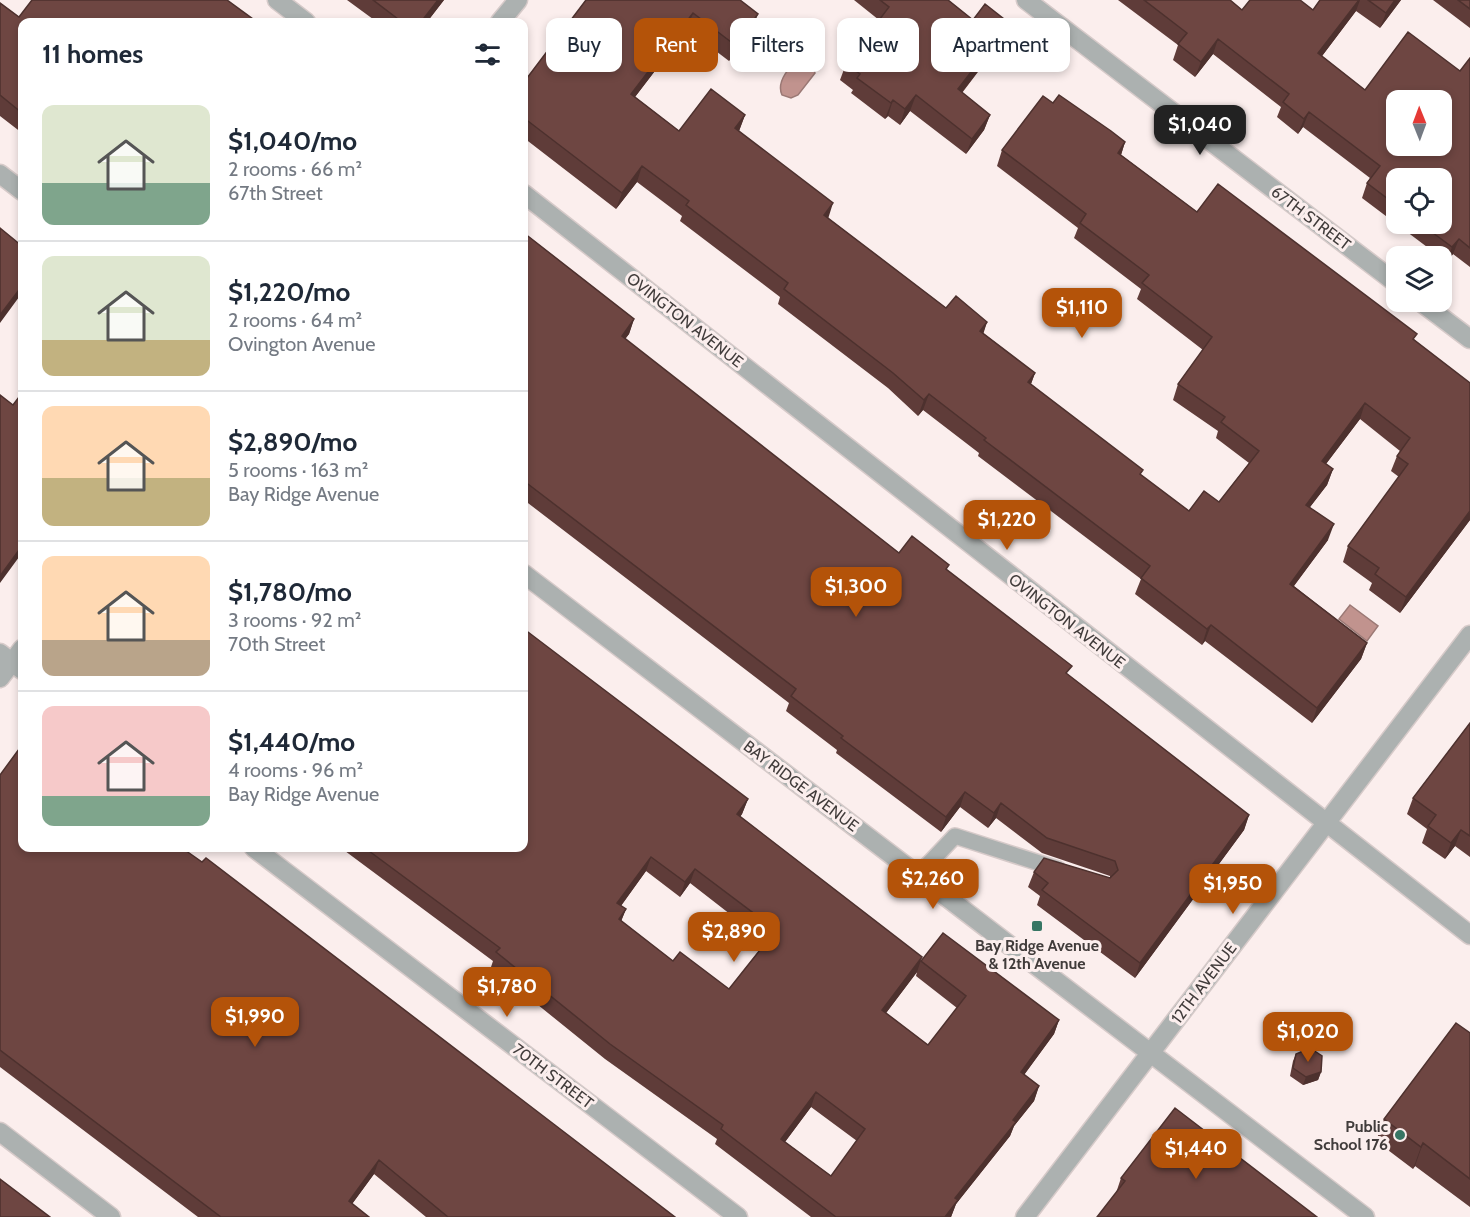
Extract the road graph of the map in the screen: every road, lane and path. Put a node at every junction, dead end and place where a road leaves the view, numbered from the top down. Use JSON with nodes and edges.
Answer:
{"nodes":[{"id":1,"x":278,"y":0,"type":"edge"},
{"id":2,"x":518,"y":0,"type":"edge"},
{"id":3,"x":1026,"y":0,"type":"edge"},
{"id":4,"x":301,"y":18,"type":"edge"},
{"id":5,"x":503,"y":18,"type":"edge"},
{"id":6,"x":0,"y":174,"type":"edge"},
{"id":7,"x":18,"y":188,"type":"edge"},
{"id":8,"x":528,"y":197,"type":"edge"},
{"id":9,"x":1386,"y":275,"type":"edge"},
{"id":10,"x":1434,"y":312,"type":"edge"},
{"id":11,"x":1470,"y":339,"type":"edge"},
{"id":12,"x":528,"y":577,"type":"edge"},
{"id":13,"x":1470,"y":636,"type":"edge"},
{"id":14,"x":14,"y":659,"type":"edge"},
{"id":15,"x":0,"y":678,"type":"edge"},
{"id":16,"x":1326,"y":825,"type":"junction"},
{"id":17,"x":259,"y":852,"type":"edge"},
{"id":18,"x":1068,"y":873,"type":"edge"},
{"id":19,"x":918,"y":875,"type":"junction"},
{"id":20,"x":1470,"y":935,"type":"edge"},
{"id":21,"x":1151,"y":1053,"type":"junction"},
{"id":22,"x":0,"y":1132,"type":"edge"},
{"id":23,"x":111,"y":1217,"type":"edge"},
{"id":24,"x":738,"y":1217,"type":"edge"},
{"id":25,"x":1025,"y":1217,"type":"edge"},
{"id":26,"x":1365,"y":1217,"type":"edge"}],
"edges":[{"from":1,"to":4,"type":"street"},
{"from":2,"to":5,"type":"street"},
{"from":3,"to":9,"type":"street","name":"67TH STREET"},
{"from":6,"to":7,"type":"street"},
{"from":8,"to":16,"type":"street","name":"OVINGTON AVENUE"},
{"from":10,"to":11,"type":"street"},
{"from":12,"to":19,"type":"street","name":"BAY RIDGE AVENUE"},
{"from":13,"to":16,"type":"street","name":"12TH AVENUE"},
{"from":14,"to":15,"type":"street"},
{"from":16,"to":20,"type":"street","name":"OVINGTON AVENUE"},
{"from":16,"to":21,"type":"street","name":"12TH AVENUE"},
{"from":17,"to":24,"type":"street","name":"70TH STREET"},
{"from":18,"to":19,"type":"lane"},
{"from":19,"to":21,"type":"street","name":"BAY RIDGE AVENUE"},
{"from":21,"to":25,"type":"street","name":"12TH AVENUE"},
{"from":21,"to":26,"type":"street","name":"BAY RIDGE AVENUE"},
{"from":22,"to":23,"type":"street"}]}
